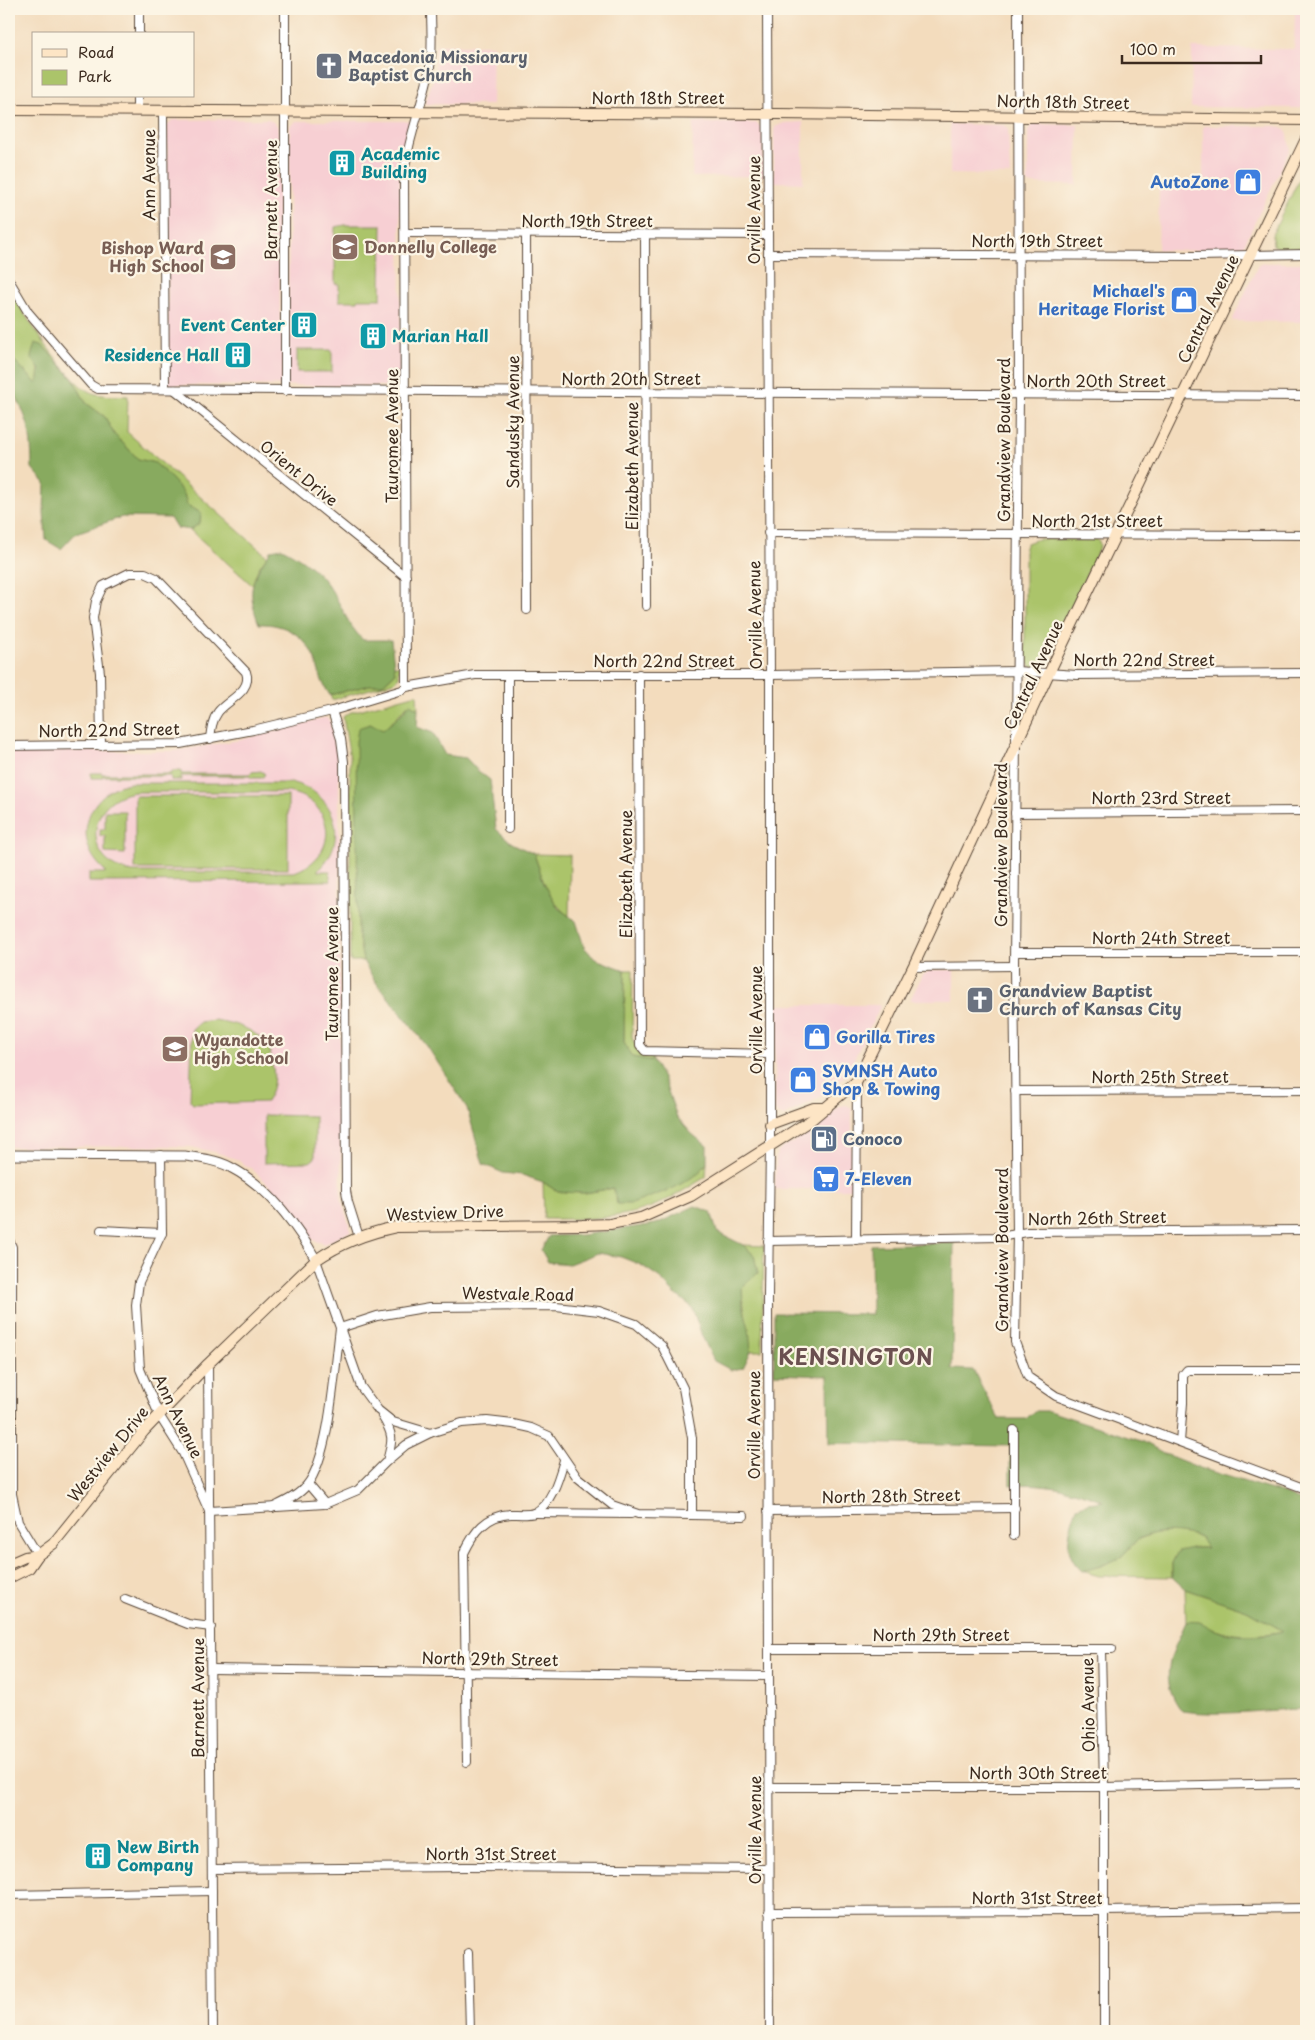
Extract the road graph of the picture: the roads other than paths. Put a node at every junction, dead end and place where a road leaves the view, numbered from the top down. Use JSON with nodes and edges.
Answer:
{"nodes":[{"id":1,"x":139,"y":9,"type":"edge"},
{"id":2,"x":285,"y":9,"type":"edge"},
{"id":3,"x":431,"y":9,"type":"edge"},
{"id":4,"x":767,"y":9,"type":"edge"},
{"id":5,"x":1018,"y":9,"type":"edge"},
{"id":6,"x":139,"y":32,"type":"edge"},
{"id":7,"x":137,"y":98,"type":"edge"},
{"id":8,"x":9,"y":110,"type":"edge"},
{"id":9,"x":137,"y":110,"type":"junction"},
{"id":10,"x":284,"y":110,"type":"junction"},
{"id":11,"x":163,"y":111,"type":"junction"},
{"id":12,"x":420,"y":112,"type":"junction"},
{"id":13,"x":768,"y":114,"type":"junction"},
{"id":14,"x":1018,"y":116,"type":"junction"},
{"id":15,"x":1306,"y":120,"type":"edge"},
{"id":16,"x":1306,"y":139,"type":"edge"},
{"id":17,"x":405,"y":233,"type":"junction"},
{"id":18,"x":526,"y":234,"type":"junction"},
{"id":19,"x":645,"y":235,"type":"junction"},
{"id":20,"x":768,"y":235,"type":"junction"},
{"id":21,"x":768,"y":254,"type":"junction"},
{"id":22,"x":1306,"y":254,"type":"edge"},
{"id":23,"x":1018,"y":255,"type":"junction"},
{"id":24,"x":1250,"y":256,"type":"junction"},
{"id":25,"x":9,"y":280,"type":"edge"},
{"id":26,"x":165,"y":389,"type":"junction"},
{"id":27,"x":175,"y":390,"type":"junction"},
{"id":28,"x":405,"y":390,"type":"junction"},
{"id":29,"x":285,"y":391,"type":"junction"},
{"id":30,"x":526,"y":392,"type":"junction"},
{"id":31,"x":646,"y":393,"type":"junction"},
{"id":32,"x":767,"y":393,"type":"junction"},
{"id":33,"x":1019,"y":395,"type":"junction"},
{"id":34,"x":1183,"y":395,"type":"junction"},
{"id":35,"x":1306,"y":396,"type":"edge"},
{"id":36,"x":768,"y":533,"type":"junction"},
{"id":37,"x":1017,"y":534,"type":"junction"},
{"id":38,"x":1116,"y":534,"type":"junction"},
{"id":39,"x":1306,"y":535,"type":"edge"},
{"id":40,"x":406,"y":577,"type":"junction"},
{"id":41,"x":646,"y":606,"type":"dead end"},
{"id":42,"x":527,"y":610,"type":"dead end"},
{"id":43,"x":1016,"y":671,"type":"junction"},
{"id":44,"x":1049,"y":673,"type":"junction"},
{"id":45,"x":639,"y":674,"type":"junction"},
{"id":46,"x":1306,"y":674,"type":"edge"},
{"id":47,"x":508,"y":675,"type":"junction"},
{"id":48,"x":770,"y":675,"type":"junction"},
{"id":49,"x":406,"y":687,"type":"junction"},
{"id":50,"x":332,"y":711,"type":"junction"},
{"id":51,"x":210,"y":739,"type":"junction"},
{"id":52,"x":9,"y":746,"type":"edge"},
{"id":53,"x":101,"y":746,"type":"junction"},
{"id":54,"x":1015,"y":750,"type":"junction"},
{"id":55,"x":1306,"y":811,"type":"edge"},
{"id":56,"x":1015,"y":812,"type":"junction"},
{"id":57,"x":508,"y":829,"type":"dead end"},
{"id":58,"x":1015,"y":952,"type":"junction"},
{"id":59,"x":1306,"y":952,"type":"edge"},
{"id":60,"x":1014,"y":966,"type":"junction"},
{"id":61,"x":913,"y":967,"type":"junction"},
{"id":62,"x":770,"y":1054,"type":"junction"},
{"id":63,"x":856,"y":1081,"type":"junction"},
{"id":64,"x":1306,"y":1090,"type":"edge"},
{"id":65,"x":1015,"y":1091,"type":"junction"},
{"id":66,"x":827,"y":1108,"type":"junction"},
{"id":67,"x":770,"y":1124,"type":"junction"},
{"id":68,"x":770,"y":1146,"type":"junction"},
{"id":69,"x":9,"y":1154,"type":"edge"},
{"id":70,"x":161,"y":1155,"type":"junction"},
{"id":71,"x":101,"y":1230,"type":"dead end"},
{"id":72,"x":1306,"y":1230,"type":"edge"},
{"id":73,"x":1017,"y":1233,"type":"junction"},
{"id":74,"x":162,"y":1234,"type":"junction"},
{"id":75,"x":359,"y":1237,"type":"junction"},
{"id":76,"x":9,"y":1240,"type":"edge"},
{"id":77,"x":856,"y":1240,"type":"junction"},
{"id":78,"x":768,"y":1241,"type":"junction"},
{"id":79,"x":316,"y":1260,"type":"junction"},
{"id":80,"x":340,"y":1328,"type":"junction"},
{"id":81,"x":208,"y":1364,"type":"junction"},
{"id":82,"x":1306,"y":1370,"type":"edge"},
{"id":83,"x":378,"y":1410,"type":"junction"},
{"id":84,"x":159,"y":1415,"type":"junction"},
{"id":85,"x":1014,"y":1430,"type":"dead end"},
{"id":86,"x":430,"y":1432,"type":"junction"},
{"id":87,"x":1180,"y":1442,"type":"junction"},
{"id":88,"x":564,"y":1460,"type":"junction"},
{"id":89,"x":387,"y":1461,"type":"junction"},
{"id":90,"x":308,"y":1484,"type":"junction"},
{"id":91,"x":1306,"y":1489,"type":"edge"},
{"id":92,"x":325,"y":1504,"type":"junction"},
{"id":93,"x":272,"y":1508,"type":"junction"},
{"id":94,"x":1015,"y":1508,"type":"junction"},
{"id":95,"x":209,"y":1511,"type":"junction"},
{"id":96,"x":768,"y":1511,"type":"junction"},
{"id":97,"x":534,"y":1513,"type":"junction"},
{"id":98,"x":638,"y":1514,"type":"junction"},
{"id":99,"x":692,"y":1515,"type":"junction"},
{"id":100,"x":744,"y":1516,"type":"dead end"},
{"id":101,"x":1014,"y":1535,"type":"dead end"},
{"id":102,"x":38,"y":1555,"type":"junction"},
{"id":103,"x":9,"y":1564,"type":"edge"},
{"id":104,"x":9,"y":1578,"type":"edge"},
{"id":105,"x":125,"y":1599,"type":"dead end"},
{"id":106,"x":211,"y":1627,"type":"junction"},
{"id":107,"x":769,"y":1649,"type":"junction"},
{"id":108,"x":1101,"y":1649,"type":"junction"},
{"id":109,"x":1112,"y":1649,"type":"dead end"},
{"id":110,"x":212,"y":1669,"type":"junction"},
{"id":111,"x":466,"y":1673,"type":"junction"},
{"id":112,"x":769,"y":1676,"type":"junction"},
{"id":113,"x":467,"y":1762,"type":"dead end"},
{"id":114,"x":1306,"y":1783,"type":"edge"},
{"id":115,"x":770,"y":1787,"type":"junction"},
{"id":116,"x":1104,"y":1787,"type":"junction"},
{"id":117,"x":213,"y":1869,"type":"junction"},
{"id":118,"x":769,"y":1869,"type":"junction"},
{"id":119,"x":212,"y":1891,"type":"junction"},
{"id":120,"x":9,"y":1895,"type":"edge"},
{"id":121,"x":1306,"y":1908,"type":"edge"},
{"id":122,"x":1103,"y":1911,"type":"junction"},
{"id":123,"x":769,"y":1912,"type":"junction"},
{"id":124,"x":468,"y":1954,"type":"dead end"},
{"id":125,"x":213,"y":2031,"type":"edge"},
{"id":126,"x":470,"y":2031,"type":"edge"},
{"id":127,"x":770,"y":2031,"type":"edge"},
{"id":128,"x":1104,"y":2031,"type":"edge"}],
"edges":[{"from":1,"to":6,"type":"street"},
{"from":2,"to":10,"type":"street","name":"Barnett Avenue"},
{"from":3,"to":12,"type":"street","name":"Tauromee Avenue"},
{"from":4,"to":13,"type":"street","name":"Orville Avenue"},
{"from":5,"to":14,"type":"street","name":"Grandview Boulevard"},
{"from":7,"to":9,"type":"street","name":"Ann Avenue"},
{"from":8,"to":9,"type":"main road","name":"North 18th Street"},
{"from":9,"to":11,"type":"main road","name":"North 18th Street"},
{"from":10,"to":11,"type":"main road","name":"North 18th Street"},
{"from":10,"to":12,"type":"main road","name":"North 18th Street"},
{"from":10,"to":29,"type":"street","name":"Barnett Avenue"},
{"from":11,"to":26,"type":"street","name":"Ann Avenue"},
{"from":12,"to":13,"type":"main road","name":"North 18th Street"},
{"from":12,"to":17,"type":"street","name":"Tauromee Avenue"},
{"from":13,"to":14,"type":"main road","name":"North 18th Street"},
{"from":13,"to":20,"type":"street","name":"Orville Avenue"},
{"from":14,"to":15,"type":"main road","name":"North 18th Street"},
{"from":14,"to":23,"type":"street","name":"Grandview Boulevard"},
{"from":16,"to":24,"type":"main road","name":"Central Avenue"},
{"from":17,"to":18,"type":"street","name":"North 19th Street"},
{"from":17,"to":28,"type":"street","name":"Tauromee Avenue"},
{"from":18,"to":19,"type":"street","name":"North 19th Street"},
{"from":18,"to":30,"type":"street","name":"Sandusky Avenue"},
{"from":19,"to":20,"type":"street","name":"North 19th Street"},
{"from":19,"to":31,"type":"street","name":"Elizabeth Avenue"},
{"from":20,"to":21,"type":"street","name":"Orville Avenue"},
{"from":21,"to":23,"type":"street","name":"North 19th Street"},
{"from":21,"to":32,"type":"street","name":"Orville Avenue"},
{"from":22,"to":24,"type":"street","name":"North 19th Street"},
{"from":23,"to":24,"type":"street","name":"North 19th Street"},
{"from":23,"to":33,"type":"street","name":"Grandview Boulevard"},
{"from":24,"to":34,"type":"main road","name":"Central Avenue"},
{"from":25,"to":26,"type":"street","name":"North 20th Street"},
{"from":26,"to":27,"type":"street","name":"North 20th Street"},
{"from":27,"to":29,"type":"street","name":"North 20th Street"},
{"from":27,"to":40,"type":"street","name":"Orient Drive"},
{"from":28,"to":29,"type":"street","name":"North 20th Street"},
{"from":28,"to":30,"type":"street","name":"North 20th Street"},
{"from":28,"to":40,"type":"street","name":"Tauromee Avenue"},
{"from":30,"to":31,"type":"street","name":"North 20th Street"},
{"from":30,"to":42,"type":"street","name":"Sandusky Avenue"},
{"from":31,"to":32,"type":"street","name":"North 20th Street"},
{"from":31,"to":41,"type":"street","name":"Elizabeth Avenue"},
{"from":32,"to":33,"type":"street","name":"North 20th Street"},
{"from":32,"to":36,"type":"street","name":"Orville Avenue"},
{"from":33,"to":34,"type":"street","name":"North 20th Street"},
{"from":33,"to":37,"type":"street","name":"Grandview Boulevard"},
{"from":34,"to":35,"type":"street","name":"North 20th Street"},
{"from":34,"to":38,"type":"main road","name":"Central Avenue"},
{"from":36,"to":37,"type":"street","name":"North 21st Street"},
{"from":36,"to":48,"type":"street","name":"Orville Avenue"},
{"from":37,"to":38,"type":"street","name":"North 21st Street"},
{"from":37,"to":43,"type":"street","name":"Grandview Boulevard"},
{"from":38,"to":39,"type":"street","name":"North 21st Street"},
{"from":38,"to":44,"type":"main road","name":"Central Avenue"},
{"from":40,"to":49,"type":"street","name":"Tauromee Avenue"},
{"from":43,"to":44,"type":"street","name":"North 22nd Street"},
{"from":43,"to":48,"type":"street","name":"North 22nd Street"},
{"from":43,"to":54,"type":"street","name":"Grandview Boulevard"},
{"from":44,"to":46,"type":"street","name":"North 22nd Street"},
{"from":44,"to":54,"type":"main road","name":"Central Avenue"},
{"from":45,"to":47,"type":"street","name":"North 22nd Street"},
{"from":45,"to":48,"type":"street","name":"North 22nd Street"},
{"from":45,"to":62,"type":"street","name":"Elizabeth Avenue"},
{"from":47,"to":49,"type":"street","name":"North 22nd Street"},
{"from":47,"to":57,"type":"street"},
{"from":48,"to":62,"type":"street","name":"Orville Avenue"},
{"from":49,"to":50,"type":"street","name":"North 22nd Street"},
{"from":50,"to":51,"type":"street","name":"North 22nd Street"},
{"from":50,"to":75,"type":"street","name":"Tauromee Avenue"},
{"from":51,"to":53,"type":"street","name":"North 22nd Street"},
{"from":51,"to":53,"type":"street"},
{"from":52,"to":53,"type":"street","name":"North 22nd Street"},
{"from":54,"to":56,"type":"street","name":"Grandview Boulevard"},
{"from":54,"to":61,"type":"main road","name":"Central Avenue"},
{"from":55,"to":56,"type":"street","name":"North 23rd Street"},
{"from":56,"to":58,"type":"street","name":"Grandview Boulevard"},
{"from":58,"to":59,"type":"street","name":"North 24th Street"},
{"from":58,"to":60,"type":"street","name":"Grandview Boulevard"},
{"from":60,"to":61,"type":"street"},
{"from":60,"to":65,"type":"street","name":"Grandview Boulevard"},
{"from":61,"to":63,"type":"main road","name":"Central Avenue"},
{"from":62,"to":67,"type":"street","name":"Orville Avenue"},
{"from":63,"to":66,"type":"main road","name":"Westview Drive"},
{"from":63,"to":77,"type":"street","name":"Central Avenue"},
{"from":64,"to":65,"type":"street","name":"North 25th Street"},
{"from":65,"to":73,"type":"street","name":"Grandview Boulevard"},
{"from":66,"to":67,"type":"main road"},
{"from":66,"to":68,"type":"main road","name":"Westview Drive"},
{"from":67,"to":68,"type":"street","name":"Orville Avenue"},
{"from":68,"to":75,"type":"main road","name":"Westview Drive"},
{"from":68,"to":78,"type":"street","name":"Orville Avenue"},
{"from":69,"to":70,"type":"street"},
{"from":70,"to":74,"type":"street","name":"Ann Avenue"},
{"from":70,"to":79,"type":"street"},
{"from":71,"to":74,"type":"street"},
{"from":72,"to":73,"type":"street","name":"North 26th Street"},
{"from":73,"to":77,"type":"street","name":"North 26th Street"},
{"from":73,"to":87,"type":"street","name":"Grandview Boulevard"},
{"from":74,"to":84,"type":"street","name":"Ann Avenue"},
{"from":75,"to":79,"type":"main road","name":"Westview Drive"},
{"from":76,"to":102,"type":"street"},
{"from":77,"to":78,"type":"street","name":"North 26th Street"},
{"from":78,"to":96,"type":"street","name":"Orville Avenue"},
{"from":79,"to":80,"type":"street"},
{"from":79,"to":81,"type":"main road","name":"Westview Drive"},
{"from":80,"to":83,"type":"street"},
{"from":80,"to":90,"type":"street"},
{"from":80,"to":99,"type":"street","name":"Westvale Road"},
{"from":81,"to":84,"type":"main road","name":"Westview Drive"},
{"from":81,"to":95,"type":"street","name":"Barnett Avenue"},
{"from":82,"to":87,"type":"street"},
{"from":83,"to":86,"type":"street"},
{"from":83,"to":89,"type":"street"},
{"from":84,"to":95,"type":"street","name":"Ann Avenue"},
{"from":84,"to":102,"type":"main road","name":"Westview Drive"},
{"from":85,"to":94,"type":"street"},
{"from":86,"to":88,"type":"street"},
{"from":86,"to":89,"type":"street"},
{"from":87,"to":91,"type":"street","name":"Grandview Boulevard"},
{"from":88,"to":97,"type":"street"},
{"from":88,"to":98,"type":"street"},
{"from":89,"to":92,"type":"street"},
{"from":90,"to":92,"type":"street"},
{"from":90,"to":93,"type":"street"},
{"from":92,"to":93,"type":"street"},
{"from":93,"to":95,"type":"street"},
{"from":94,"to":96,"type":"street","name":"North 28th Street"},
{"from":94,"to":101,"type":"street"},
{"from":95,"to":106,"type":"street","name":"Barnett Avenue"},
{"from":96,"to":107,"type":"street","name":"Orville Avenue"},
{"from":97,"to":98,"type":"street"},
{"from":97,"to":111,"type":"street"},
{"from":98,"to":99,"type":"street"},
{"from":99,"to":100,"type":"street"},
{"from":102,"to":103,"type":"main road","name":"Westview Drive"},
{"from":102,"to":104,"type":"main road","name":"Westview Drive"},
{"from":105,"to":106,"type":"street"},
{"from":106,"to":110,"type":"street","name":"Barnett Avenue"},
{"from":107,"to":108,"type":"street","name":"North 29th Street"},
{"from":107,"to":112,"type":"street","name":"Orville Avenue"},
{"from":108,"to":109,"type":"street","name":"North 29th Street"},
{"from":108,"to":116,"type":"street","name":"Ohio Avenue"},
{"from":110,"to":111,"type":"street","name":"North 29th Street"},
{"from":110,"to":117,"type":"street","name":"Barnett Avenue"},
{"from":111,"to":112,"type":"street","name":"North 29th Street"},
{"from":111,"to":113,"type":"street"},
{"from":112,"to":115,"type":"street","name":"Orville Avenue"},
{"from":114,"to":116,"type":"street","name":"North 30th Street"},
{"from":115,"to":116,"type":"street","name":"North 30th Street"},
{"from":115,"to":118,"type":"street","name":"Orville Avenue"},
{"from":116,"to":122,"type":"street","name":"Ohio Avenue"},
{"from":117,"to":118,"type":"street","name":"North 31st Street"},
{"from":117,"to":119,"type":"street","name":"Barnett Avenue"},
{"from":118,"to":123,"type":"street","name":"Orville Avenue"},
{"from":119,"to":120,"type":"street"},
{"from":119,"to":125,"type":"street","name":"Barnett Avenue"},
{"from":121,"to":122,"type":"street","name":"North 31st Street"},
{"from":122,"to":123,"type":"street","name":"North 31st Street"},
{"from":122,"to":128,"type":"street","name":"Ohio Avenue"},
{"from":123,"to":127,"type":"street","name":"Orville Avenue"},
{"from":124,"to":126,"type":"street"}]}
